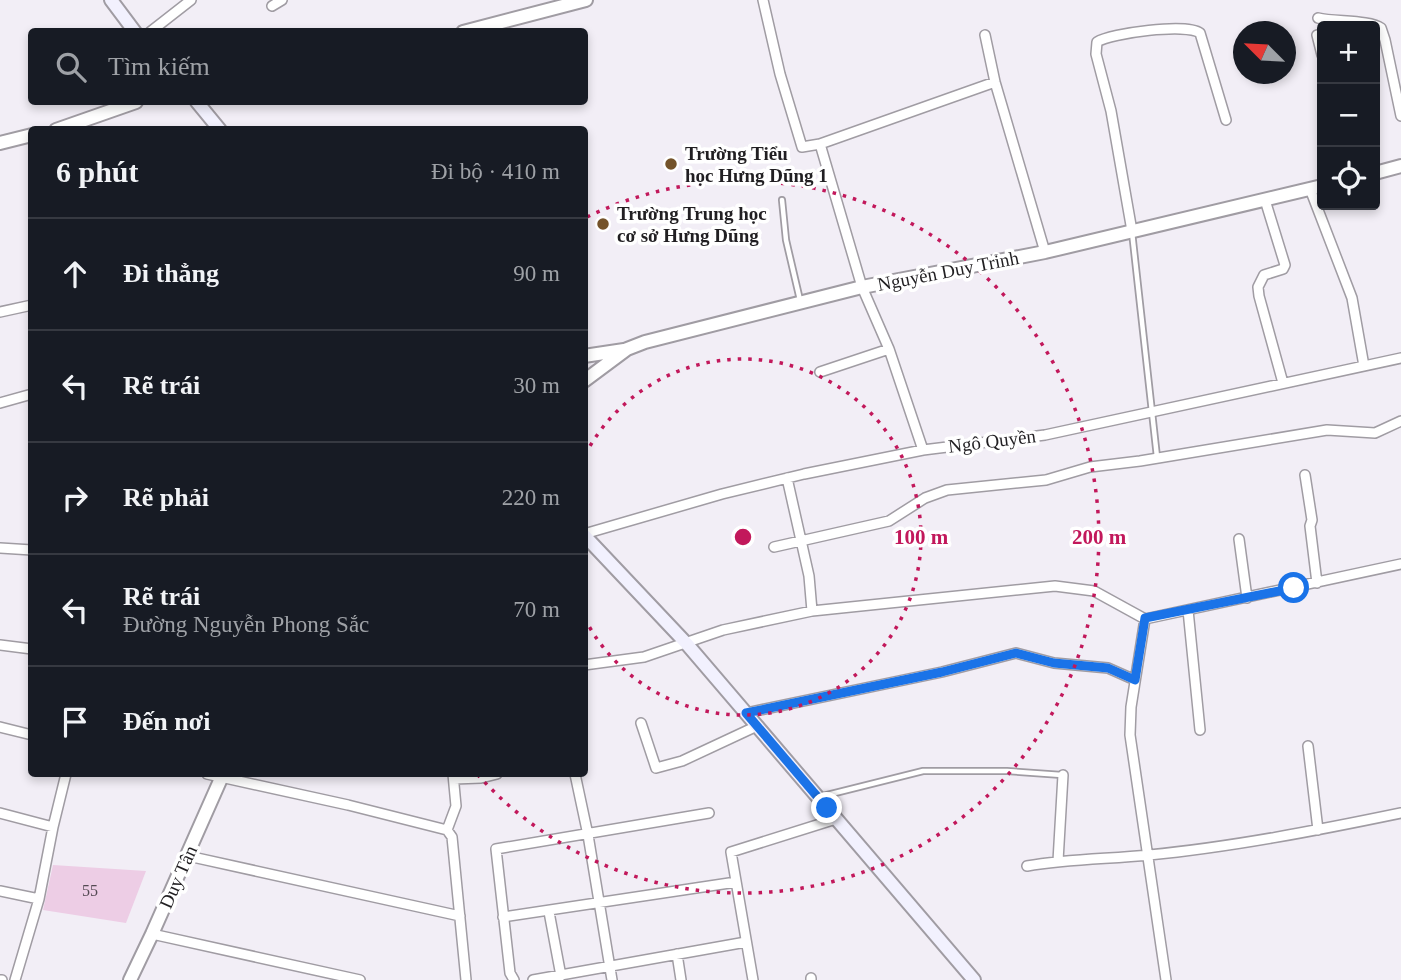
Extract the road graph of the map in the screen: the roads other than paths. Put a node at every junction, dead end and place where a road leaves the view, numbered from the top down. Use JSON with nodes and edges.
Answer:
{"nodes":[{"id":1,"x":110,"y":0,"type":"edge"},
{"id":2,"x":191,"y":0,"type":"edge"},
{"id":3,"x":282,"y":0,"type":"edge"},
{"id":4,"x":586,"y":0,"type":"edge"},
{"id":5,"x":763,"y":0,"type":"edge"},
{"id":6,"x":272,"y":6,"type":"dead end"},
{"id":7,"x":1318,"y":18,"type":"dead end"},
{"id":8,"x":132,"y":28,"type":"edge"},
{"id":9,"x":155,"y":28,"type":"edge"},
{"id":10,"x":478,"y":28,"type":"edge"},
{"id":11,"x":985,"y":35,"type":"dead end"},
{"id":12,"x":995,"y":82,"type":"junction"},
{"id":13,"x":127,"y":105,"type":"edge"},
{"id":14,"x":199,"y":105,"type":"edge"},
{"id":15,"x":1401,"y":116,"type":"edge"},
{"id":16,"x":1226,"y":120,"type":"dead end"},
{"id":17,"x":67,"y":126,"type":"edge"},
{"id":18,"x":217,"y":126,"type":"edge"},
{"id":19,"x":28,"y":136,"type":"edge"},
{"id":20,"x":0,"y":143,"type":"edge"},
{"id":21,"x":820,"y":144,"type":"junction"},
{"id":22,"x":1401,"y":166,"type":"edge"},
{"id":23,"x":1380,"y":172,"type":"edge"},
{"id":24,"x":1316,"y":187,"type":"edge"},
{"id":25,"x":782,"y":200,"type":"dead end"},
{"id":26,"x":1265,"y":200,"type":"junction"},
{"id":27,"x":1132,"y":231,"type":"junction"},
{"id":28,"x":1045,"y":252,"type":"junction"},
{"id":29,"x":862,"y":288,"type":"junction"},
{"id":30,"x":801,"y":304,"type":"junction"},
{"id":31,"x":28,"y":306,"type":"edge"},
{"id":32,"x":0,"y":312,"type":"edge"},
{"id":33,"x":627,"y":349,"type":"junction"},
{"id":34,"x":889,"y":349,"type":"junction"},
{"id":35,"x":588,"y":355,"type":"edge"},
{"id":36,"x":1401,"y":358,"type":"edge"},
{"id":37,"x":1364,"y":366,"type":"junction"},
{"id":38,"x":820,"y":372,"type":"dead end"},
{"id":39,"x":588,"y":378,"type":"edge"},
{"id":40,"x":1283,"y":383,"type":"junction"},
{"id":41,"x":28,"y":395,"type":"edge"},
{"id":42,"x":0,"y":402,"type":"edge"},
{"id":43,"x":1153,"y":411,"type":"junction"},
{"id":44,"x":1401,"y":421,"type":"edge"},
{"id":45,"x":923,"y":450,"type":"junction"},
{"id":46,"x":1157,"y":457,"type":"junction"},
{"id":47,"x":1305,"y":475,"type":"dead end"},
{"id":48,"x":787,"y":478,"type":"junction"},
{"id":49,"x":588,"y":533,"type":"edge"},
{"id":50,"x":588,"y":538,"type":"edge"},
{"id":51,"x":1239,"y":539,"type":"dead end"},
{"id":52,"x":802,"y":542,"type":"junction"},
{"id":53,"x":0,"y":548,"type":"edge"},
{"id":54,"x":774,"y":548,"type":"dead end"},
{"id":55,"x":28,"y":550,"type":"edge"},
{"id":56,"x":1400,"y":564,"type":"edge"},
{"id":57,"x":1401,"y":575,"type":"edge"},
{"id":58,"x":1317,"y":583,"type":"junction"},
{"id":59,"x":1247,"y":598,"type":"junction"},
{"id":60,"x":1188,"y":610,"type":"junction"},
{"id":61,"x":812,"y":611,"type":"junction"},
{"id":62,"x":1145,"y":618,"type":"junction"},
{"id":63,"x":686,"y":643,"type":"junction"},
{"id":64,"x":0,"y":645,"type":"edge"},
{"id":65,"x":28,"y":648,"type":"edge"},
{"id":66,"x":588,"y":664,"type":"edge"},
{"id":67,"x":1135,"y":680,"type":"junction"},
{"id":68,"x":746,"y":713,"type":"junction"},
{"id":69,"x":641,"y":723,"type":"dead end"},
{"id":70,"x":757,"y":726,"type":"junction"},
{"id":71,"x":0,"y":727,"type":"edge"},
{"id":72,"x":1200,"y":730,"type":"dead end"},
{"id":73,"x":28,"y":734,"type":"edge"},
{"id":74,"x":1308,"y":747,"type":"dead end"},
{"id":75,"x":1063,"y":775,"type":"joint"},
{"id":76,"x":65,"y":777,"type":"edge"},
{"id":77,"x":222,"y":777,"type":"edge"},
{"id":78,"x":232,"y":777,"type":"edge"},
{"id":79,"x":454,"y":777,"type":"edge"},
{"id":80,"x":468,"y":777,"type":"edge"},
{"id":81,"x":485,"y":777,"type":"edge"},
{"id":82,"x":576,"y":777,"type":"edge"},
{"id":83,"x":818,"y":797,"type":"junction"},
{"id":84,"x":0,"y":813,"type":"edge"},
{"id":85,"x":709,"y":813,"type":"dead end"},
{"id":86,"x":1401,"y":813,"type":"edge"},
{"id":87,"x":836,"y":819,"type":"junction"},
{"id":88,"x":52,"y":827,"type":"junction"},
{"id":89,"x":447,"y":830,"type":"junction"},
{"id":90,"x":1318,"y":830,"type":"junction"},
{"id":91,"x":588,"y":835,"type":"junction"},
{"id":92,"x":1149,"y":855,"type":"junction"},
{"id":93,"x":188,"y":856,"type":"junction"},
{"id":94,"x":1058,"y":861,"type":"junction"},
{"id":95,"x":1027,"y":866,"type":"dead end"},
{"id":96,"x":736,"y":882,"type":"junction"},
{"id":97,"x":0,"y":891,"type":"edge"},
{"id":98,"x":39,"y":899,"type":"junction"},
{"id":99,"x":599,"y":904,"type":"junction"},
{"id":100,"x":549,"y":912,"type":"junction"},
{"id":101,"x":460,"y":916,"type":"junction"},
{"id":102,"x":503,"y":917,"type":"junction"},
{"id":103,"x":152,"y":934,"type":"junction"},
{"id":104,"x":746,"y":942,"type":"junction"},
{"id":105,"x":677,"y":954,"type":"junction"},
{"id":106,"x":610,"y":967,"type":"junction"},
{"id":107,"x":561,"y":976,"type":"junction"},
{"id":108,"x":15,"y":980,"type":"edge"},
{"id":109,"x":130,"y":980,"type":"edge"},
{"id":110,"x":360,"y":980,"type":"edge"},
{"id":111,"x":466,"y":980,"type":"edge"},
{"id":112,"x":514,"y":980,"type":"edge"},
{"id":113,"x":533,"y":980,"type":"edge"},
{"id":114,"x":612,"y":980,"type":"edge"},
{"id":115,"x":681,"y":980,"type":"edge"},
{"id":116,"x":753,"y":980,"type":"edge"},
{"id":117,"x":974,"y":980,"type":"edge"},
{"id":118,"x":1166,"y":980,"type":"edge"}],
"edges":[{"from":1,"to":8,"type":"main road"},
{"from":2,"to":9,"type":"street"},
{"from":3,"to":6,"type":"street"},
{"from":4,"to":10,"type":"street"},
{"from":5,"to":21,"type":"street"},
{"from":7,"to":15,"type":"street"},
{"from":11,"to":12,"type":"street"},
{"from":12,"to":21,"type":"street"},
{"from":12,"to":28,"type":"street"},
{"from":13,"to":17,"type":"street"},
{"from":14,"to":18,"type":"main road"},
{"from":16,"to":27,"type":"street"},
{"from":19,"to":20,"type":"street"},
{"from":21,"to":29,"type":"street"},
{"from":22,"to":23,"type":"street"},
{"from":24,"to":26,"type":"street","name":"Nguyễn Duy Trinh"},
{"from":24,"to":37,"type":"street"},
{"from":25,"to":30,"type":"lane"},
{"from":26,"to":27,"type":"street","name":"Nguyễn Duy Trinh"},
{"from":26,"to":40,"type":"street"},
{"from":27,"to":28,"type":"street","name":"Nguyễn Duy Trinh"},
{"from":27,"to":43,"type":"lane"},
{"from":28,"to":29,"type":"street","name":"Nguyễn Duy Trinh"},
{"from":29,"to":30,"type":"street","name":"Nguyễn Duy Trinh"},
{"from":29,"to":34,"type":"street"},
{"from":30,"to":33,"type":"street","name":"Nguyễn Duy Trinh"},
{"from":31,"to":32,"type":"street"},
{"from":33,"to":35,"type":"street"},
{"from":33,"to":39,"type":"street","name":"Nguyễn Duy Trinh"},
{"from":34,"to":38,"type":"street"},
{"from":34,"to":45,"type":"street"},
{"from":36,"to":37,"type":"street","name":"Ngô Quyền"},
{"from":37,"to":40,"type":"street","name":"Ngô Quyền"},
{"from":40,"to":43,"type":"street","name":"Ngô Quyền"},
{"from":41,"to":42,"type":"street"},
{"from":43,"to":45,"type":"street","name":"Ngô Quyền"},
{"from":43,"to":46,"type":"lane"},
{"from":44,"to":46,"type":"street"},
{"from":45,"to":48,"type":"street","name":"Ngô Quyền"},
{"from":46,"to":52,"type":"street"},
{"from":47,"to":58,"type":"street"},
{"from":48,"to":49,"type":"street","name":"Ngô Quyền"},
{"from":48,"to":52,"type":"street"},
{"from":50,"to":63,"type":"main road"},
{"from":51,"to":59,"type":"street"},
{"from":52,"to":54,"type":"street"},
{"from":52,"to":61,"type":"street"},
{"from":53,"to":55,"type":"street"},
{"from":56,"to":57,"type":"street"},
{"from":56,"to":58,"type":"street"},
{"from":58,"to":59,"type":"street"},
{"from":59,"to":60,"type":"street"},
{"from":60,"to":62,"type":"street"},
{"from":60,"to":72,"type":"street"},
{"from":61,"to":62,"type":"street"},
{"from":61,"to":63,"type":"street"},
{"from":62,"to":67,"type":"street"},
{"from":63,"to":66,"type":"street"},
{"from":63,"to":68,"type":"main road"},
{"from":64,"to":65,"type":"street"},
{"from":67,"to":68,"type":"street"},
{"from":67,"to":92,"type":"street"},
{"from":68,"to":70,"type":"main road"},
{"from":69,"to":70,"type":"street"},
{"from":70,"to":83,"type":"main road"},
{"from":71,"to":73,"type":"street"},
{"from":74,"to":90,"type":"street"},
{"from":75,"to":83,"type":"lane"},
{"from":75,"to":94,"type":"street"},
{"from":76,"to":88,"type":"street"},
{"from":77,"to":93,"type":"street","name":"Duy Tân"},
{"from":78,"to":89,"type":"street"},
{"from":79,"to":89,"type":"street"},
{"from":80,"to":81,"type":"street"},
{"from":82,"to":91,"type":"street"},
{"from":83,"to":87,"type":"main road"},
{"from":84,"to":88,"type":"street"},
{"from":85,"to":91,"type":"street"},
{"from":86,"to":90,"type":"street"},
{"from":87,"to":96,"type":"street"},
{"from":87,"to":117,"type":"main road"},
{"from":88,"to":98,"type":"street"},
{"from":89,"to":101,"type":"street"},
{"from":90,"to":92,"type":"street"},
{"from":91,"to":99,"type":"street"},
{"from":91,"to":102,"type":"street"},
{"from":92,"to":94,"type":"street"},
{"from":92,"to":118,"type":"street"},
{"from":93,"to":101,"type":"street"},
{"from":93,"to":103,"type":"street","name":"Duy Tân"},
{"from":94,"to":95,"type":"street"},
{"from":96,"to":99,"type":"street"},
{"from":96,"to":104,"type":"street"},
{"from":97,"to":98,"type":"street"},
{"from":98,"to":108,"type":"street"},
{"from":99,"to":100,"type":"street"},
{"from":99,"to":106,"type":"street"},
{"from":100,"to":102,"type":"street"},
{"from":100,"to":107,"type":"street"},
{"from":101,"to":111,"type":"street"},
{"from":102,"to":112,"type":"street"},
{"from":103,"to":109,"type":"street","name":"Duy Tân"},
{"from":103,"to":110,"type":"street"},
{"from":104,"to":105,"type":"street"},
{"from":104,"to":116,"type":"street"},
{"from":105,"to":106,"type":"street"},
{"from":105,"to":115,"type":"street"},
{"from":106,"to":107,"type":"street"},
{"from":106,"to":114,"type":"street"},
{"from":107,"to":113,"type":"street"}]}
